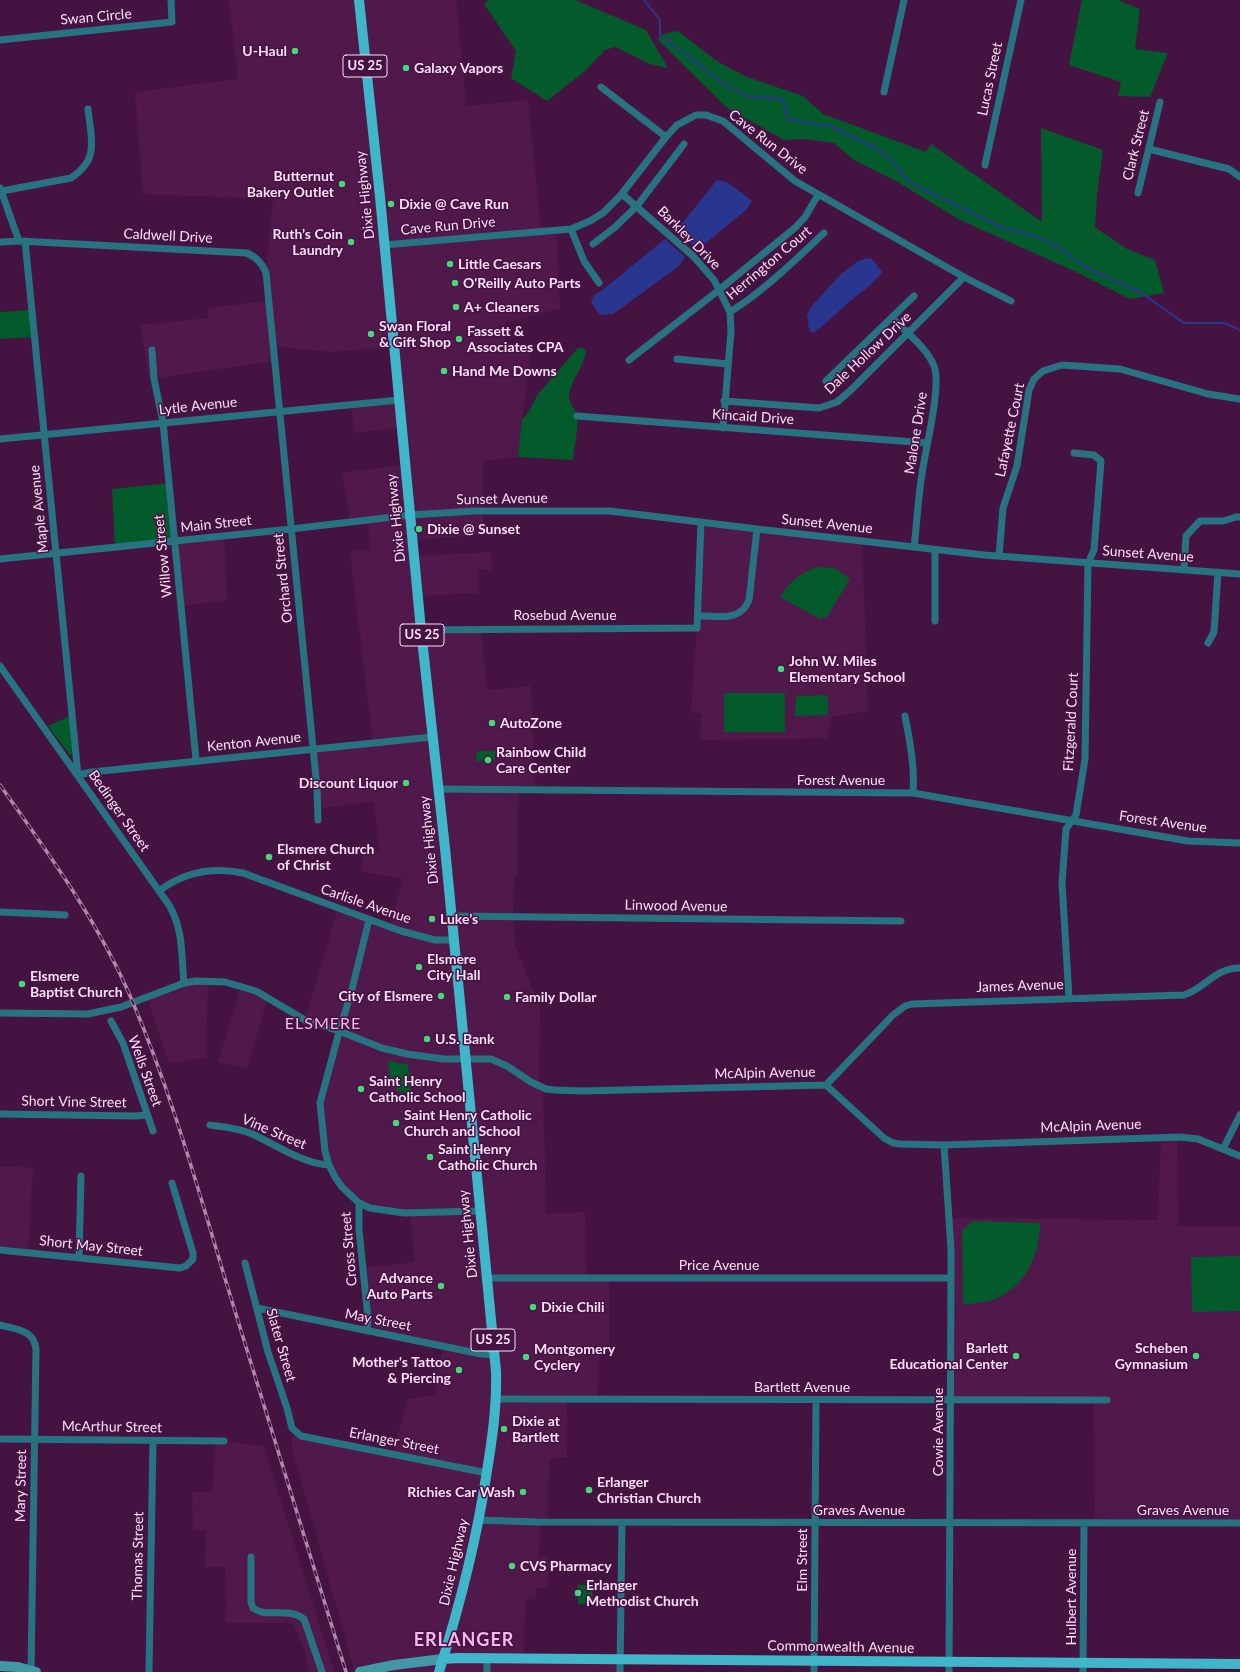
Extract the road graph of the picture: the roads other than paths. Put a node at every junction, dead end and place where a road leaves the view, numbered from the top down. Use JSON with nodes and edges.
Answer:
{"nodes":[{"id":1,"x":171,"y":0,"type":"edge"},
{"id":2,"x":359,"y":0,"type":"edge"},
{"id":3,"x":904,"y":0,"type":"edge"},
{"id":4,"x":1021,"y":0,"type":"edge"},
{"id":5,"x":0,"y":40,"type":"edge"},
{"id":6,"x":601,"y":87,"type":"dead end"},
{"id":7,"x":884,"y":92,"type":"dead end"},
{"id":8,"x":1160,"y":102,"type":"dead end"},
{"id":9,"x":88,"y":109,"type":"dead end"},
{"id":10,"x":666,"y":137,"type":"junction"},
{"id":11,"x":684,"y":144,"type":"dead end"},
{"id":12,"x":1148,"y":149,"type":"junction"},
{"id":13,"x":985,"y":165,"type":"dead end"},
{"id":14,"x":1239,"y":173,"type":"edge"},
{"id":15,"x":1,"y":189,"type":"edge"},
{"id":16,"x":1138,"y":193,"type":"dead end"},
{"id":17,"x":622,"y":194,"type":"junction"},
{"id":18,"x":818,"y":195,"type":"junction"},
{"id":19,"x":637,"y":206,"type":"junction"},
{"id":20,"x":571,"y":229,"type":"junction"},
{"id":21,"x":824,"y":233,"type":"dead end"},
{"id":22,"x":22,"y":241,"type":"junction"},
{"id":23,"x":0,"y":242,"type":"edge"},
{"id":24,"x":593,"y":244,"type":"dead end"},
{"id":25,"x":384,"y":245,"type":"junction"},
{"id":26,"x":964,"y":277,"type":"junction"},
{"id":27,"x":599,"y":283,"type":"dead end"},
{"id":28,"x":719,"y":290,"type":"junction"},
{"id":29,"x":914,"y":296,"type":"dead end"},
{"id":30,"x":1011,"y":301,"type":"dead end"},
{"id":31,"x":730,"y":312,"type":"junction"},
{"id":32,"x":892,"y":318,"type":"junction"},
{"id":33,"x":271,"y":333,"type":"joint"},
{"id":34,"x":908,"y":334,"type":"junction"},
{"id":35,"x":152,"y":350,"type":"dead end"},
{"id":36,"x":677,"y":359,"type":"dead end"},
{"id":37,"x":629,"y":360,"type":"dead end"},
{"id":38,"x":728,"y":364,"type":"junction"},
{"id":39,"x":826,"y":381,"type":"dead end"},
{"id":40,"x":1240,"y":399,"type":"edge"},
{"id":41,"x":399,"y":400,"type":"junction"},
{"id":42,"x":724,"y":401,"type":"junction"},
{"id":43,"x":279,"y":411,"type":"junction"},
{"id":44,"x":577,"y":416,"type":"dead end"},
{"id":45,"x":163,"y":422,"type":"junction"},
{"id":46,"x":723,"y":428,"type":"junction"},
{"id":47,"x":44,"y":434,"type":"junction"},
{"id":48,"x":0,"y":439,"type":"edge"},
{"id":49,"x":927,"y":443,"type":"junction"},
{"id":50,"x":1074,"y":453,"type":"dead end"},
{"id":51,"x":410,"y":515,"type":"junction"},
{"id":52,"x":1240,"y":517,"type":"edge"},
{"id":53,"x":701,"y":522,"type":"junction"},
{"id":54,"x":291,"y":530,"type":"junction"},
{"id":55,"x":757,"y":530,"type":"junction"},
{"id":56,"x":174,"y":541,"type":"junction"},
{"id":57,"x":914,"y":547,"type":"junction"},
{"id":58,"x":934,"y":550,"type":"junction"},
{"id":59,"x":57,"y":553,"type":"junction"},
{"id":60,"x":999,"y":556,"type":"junction"},
{"id":61,"x":0,"y":559,"type":"edge"},
{"id":62,"x":1088,"y":563,"type":"junction"},
{"id":63,"x":1184,"y":570,"type":"junction"},
{"id":64,"x":1218,"y":572,"type":"junction"},
{"id":65,"x":1240,"y":574,"type":"edge"},
{"id":66,"x":698,"y":616,"type":"junction"},
{"id":67,"x":935,"y":621,"type":"dead end"},
{"id":68,"x":421,"y":630,"type":"junction"},
{"id":69,"x":1208,"y":643,"type":"dead end"},
{"id":70,"x":0,"y":666,"type":"edge"},
{"id":71,"x":905,"y":716,"type":"dead end"},
{"id":72,"x":432,"y":737,"type":"junction"},
{"id":73,"x":313,"y":749,"type":"junction"},
{"id":74,"x":196,"y":760,"type":"junction"},
{"id":75,"x":78,"y":775,"type":"junction"},
{"id":76,"x":438,"y":789,"type":"junction"},
{"id":77,"x":913,"y":793,"type":"junction"},
{"id":78,"x":318,"y":820,"type":"dead end"},
{"id":79,"x":1072,"y":821,"type":"junction"},
{"id":80,"x":1240,"y":843,"type":"edge"},
{"id":81,"x":159,"y":891,"type":"junction"},
{"id":82,"x":0,"y":912,"type":"edge"},
{"id":83,"x":65,"y":915,"type":"dead end"},
{"id":84,"x":450,"y":916,"type":"junction"},
{"id":85,"x":369,"y":920,"type":"junction"},
{"id":86,"x":901,"y":921,"type":"dead end"},
{"id":87,"x":453,"y":940,"type":"junction"},
{"id":88,"x":1240,"y":968,"type":"edge"},
{"id":89,"x":184,"y":984,"type":"junction"},
{"id":90,"x":1069,"y":998,"type":"junction"},
{"id":91,"x":0,"y":1013,"type":"edge"},
{"id":92,"x":111,"y":1021,"type":"dead end"},
{"id":93,"x":339,"y":1031,"type":"junction"},
{"id":94,"x":465,"y":1059,"type":"junction"},
{"id":95,"x":826,"y":1085,"type":"junction"},
{"id":96,"x":0,"y":1114,"type":"edge"},
{"id":97,"x":147,"y":1115,"type":"junction"},
{"id":98,"x":1240,"y":1115,"type":"edge"},
{"id":99,"x":210,"y":1126,"type":"dead end"},
{"id":100,"x":153,"y":1131,"type":"dead end"},
{"id":101,"x":944,"y":1145,"type":"junction"},
{"id":102,"x":1223,"y":1149,"type":"junction"},
{"id":103,"x":1240,"y":1156,"type":"edge"},
{"id":104,"x":328,"y":1165,"type":"junction"},
{"id":105,"x":82,"y":1176,"type":"dead end"},
{"id":106,"x":172,"y":1183,"type":"dead end"},
{"id":107,"x":359,"y":1203,"type":"junction"},
{"id":108,"x":480,"y":1211,"type":"junction"},
{"id":109,"x":0,"y":1250,"type":"edge"},
{"id":110,"x":79,"y":1258,"type":"junction"},
{"id":111,"x":245,"y":1263,"type":"dead end"},
{"id":112,"x":486,"y":1278,"type":"junction"},
{"id":113,"x":951,"y":1278,"type":"junction"},
{"id":114,"x":257,"y":1308,"type":"junction"},
{"id":115,"x":0,"y":1325,"type":"edge"},
{"id":116,"x":367,"y":1331,"type":"junction"},
{"id":117,"x":494,"y":1355,"type":"junction"},
{"id":118,"x":496,"y":1399,"type":"junction"},
{"id":119,"x":951,"y":1400,"type":"junction"},
{"id":120,"x":1106,"y":1400,"type":"dead end"},
{"id":121,"x":816,"y":1401,"type":"junction"},
{"id":122,"x":297,"y":1433,"type":"joint"},
{"id":123,"x":0,"y":1439,"type":"edge"},
{"id":124,"x":35,"y":1439,"type":"junction"},
{"id":125,"x":153,"y":1441,"type":"junction"},
{"id":126,"x":224,"y":1442,"type":"dead end"},
{"id":127,"x":487,"y":1472,"type":"junction"},
{"id":128,"x":479,"y":1520,"type":"junction"},
{"id":129,"x":622,"y":1522,"type":"junction"},
{"id":130,"x":815,"y":1522,"type":"junction"},
{"id":131,"x":950,"y":1523,"type":"junction"},
{"id":132,"x":1084,"y":1523,"type":"junction"},
{"id":133,"x":1240,"y":1523,"type":"edge"},
{"id":134,"x":250,"y":1557,"type":"dead end"},
{"id":135,"x":487,"y":1658,"type":"junction"},
{"id":136,"x":621,"y":1658,"type":"junction"},
{"id":137,"x":443,"y":1659,"type":"junction"},
{"id":138,"x":814,"y":1661,"type":"junction"},
{"id":139,"x":1240,"y":1664,"type":"edge"},
{"id":140,"x":0,"y":1666,"type":"edge"},
{"id":141,"x":948,"y":1667,"type":"edge"},
{"id":142,"x":1083,"y":1667,"type":"edge"},
{"id":143,"x":33,"y":1671,"type":"edge"},
{"id":144,"x":149,"y":1672,"type":"edge"},
{"id":145,"x":322,"y":1672,"type":"edge"},
{"id":146,"x":360,"y":1672,"type":"edge"},
{"id":147,"x":439,"y":1672,"type":"edge"},
{"id":148,"x":487,"y":1672,"type":"edge"},
{"id":149,"x":620,"y":1672,"type":"edge"},
{"id":150,"x":814,"y":1672,"type":"edge"}],
"edges":[{"from":1,"to":5,"type":"street","name":"Swan Circle"},
{"from":2,"to":25,"type":"main road","name":"Dixie Highway","number":"US 25"},
{"from":3,"to":7,"type":"street"},
{"from":4,"to":13,"type":"street","name":"Lucas Street"},
{"from":6,"to":10,"type":"street"},
{"from":8,"to":12,"type":"street","name":"Clark Street"},
{"from":9,"to":15,"type":"street"},
{"from":10,"to":17,"type":"street","name":"Cave Run Drive"},
{"from":10,"to":18,"type":"street","name":"Cave Run Drive"},
{"from":11,"to":19,"type":"street"},
{"from":12,"to":14,"type":"street"},
{"from":12,"to":16,"type":"street","name":"Clark Street"},
{"from":15,"to":22,"type":"street","name":"Maple Avenue"},
{"from":17,"to":19,"type":"street","name":"Barkley Drive"},
{"from":17,"to":20,"type":"street","name":"Cave Run Drive"},
{"from":18,"to":26,"type":"street","name":"Cave Run Drive"},
{"from":18,"to":28,"type":"street"},
{"from":19,"to":24,"type":"street"},
{"from":19,"to":28,"type":"street","name":"Barkley Drive"},
{"from":20,"to":25,"type":"street","name":"Cave Run Drive"},
{"from":20,"to":27,"type":"street"},
{"from":21,"to":31,"type":"street","name":"Herrington Court"},
{"from":22,"to":23,"type":"street","name":"Caldwell Drive"},
{"from":22,"to":33,"type":"street","name":"Caldwell Drive"},
{"from":22,"to":47,"type":"street","name":"Maple Avenue"},
{"from":25,"to":41,"type":"main road","name":"Dixie Highway","number":"US 25"},
{"from":26,"to":30,"type":"street","name":"Cave Run Drive"},
{"from":26,"to":34,"type":"street","name":"Dale Hollow Drive"},
{"from":28,"to":31,"type":"street","name":"Barkley Drive"},
{"from":28,"to":37,"type":"street"},
{"from":29,"to":32,"type":"street"},
{"from":31,"to":38,"type":"street","name":"Barkley Drive"},
{"from":32,"to":34,"type":"street","name":"Malone Drive"},
{"from":32,"to":39,"type":"street"},
{"from":33,"to":43,"type":"street","name":"Orchard Street"},
{"from":34,"to":42,"type":"street","name":"Dale Hollow Drive"},
{"from":34,"to":49,"type":"street","name":"Malone Drive"},
{"from":35,"to":45,"type":"street","name":"Willow Street"},
{"from":36,"to":38,"type":"street"},
{"from":38,"to":42,"type":"street","name":"Barkley Drive"},
{"from":40,"to":60,"type":"street","name":"Lafayette Court"},
{"from":41,"to":43,"type":"street","name":"Lytle Avenue"},
{"from":41,"to":51,"type":"main road","name":"Dixie Highway","number":"US 25"},
{"from":42,"to":46,"type":"street","name":"Barkley Drive"},
{"from":43,"to":45,"type":"street","name":"Lytle Avenue"},
{"from":43,"to":54,"type":"street","name":"Orchard Street"},
{"from":44,"to":46,"type":"street","name":"Kincaid Drive"},
{"from":45,"to":47,"type":"street","name":"Lytle Avenue"},
{"from":45,"to":56,"type":"street","name":"Willow Street"},
{"from":46,"to":49,"type":"street","name":"Kincaid Drive"},
{"from":47,"to":48,"type":"street","name":"Lytle Avenue"},
{"from":47,"to":59,"type":"street","name":"Maple Avenue"},
{"from":49,"to":57,"type":"street","name":"Malone Drive"},
{"from":50,"to":62,"type":"street","name":"Fitzgerald Court"},
{"from":51,"to":53,"type":"street","name":"Sunset Avenue"},
{"from":51,"to":54,"type":"street","name":"Main Street"},
{"from":51,"to":68,"type":"main road","name":"Dixie Highway","number":"US 25"},
{"from":52,"to":63,"type":"street"},
{"from":53,"to":55,"type":"street","name":"Sunset Avenue"},
{"from":53,"to":66,"type":"street"},
{"from":54,"to":56,"type":"street","name":"Main Street"},
{"from":54,"to":73,"type":"street","name":"Orchard Street"},
{"from":55,"to":57,"type":"street","name":"Sunset Avenue"},
{"from":55,"to":66,"type":"street"},
{"from":56,"to":59,"type":"street","name":"Main Street"},
{"from":56,"to":74,"type":"street","name":"Willow Street"},
{"from":57,"to":58,"type":"street","name":"Sunset Avenue"},
{"from":58,"to":60,"type":"street","name":"Sunset Avenue"},
{"from":58,"to":67,"type":"street"},
{"from":59,"to":61,"type":"street","name":"Main Street"},
{"from":59,"to":75,"type":"street","name":"Maple Avenue"},
{"from":60,"to":62,"type":"street","name":"Sunset Avenue"},
{"from":62,"to":63,"type":"street","name":"Sunset Avenue"},
{"from":62,"to":79,"type":"street","name":"Fitzgerald Court"},
{"from":63,"to":64,"type":"street","name":"Sunset Avenue"},
{"from":64,"to":65,"type":"street","name":"Sunset Avenue"},
{"from":64,"to":69,"type":"street"},
{"from":66,"to":68,"type":"street","name":"Rosebud Avenue"},
{"from":68,"to":72,"type":"main road","name":"Dixie Highway","number":"US 25"},
{"from":70,"to":75,"type":"street","name":"Bedinger Street"},
{"from":71,"to":77,"type":"street"},
{"from":72,"to":73,"type":"street","name":"Kenton Avenue"},
{"from":72,"to":76,"type":"main road","name":"Dixie Highway","number":"US 25"},
{"from":73,"to":74,"type":"street","name":"Kenton Avenue"},
{"from":73,"to":78,"type":"street","name":"Orchard Street"},
{"from":74,"to":75,"type":"street","name":"Kenton Avenue"},
{"from":75,"to":81,"type":"street","name":"Bedinger Street"},
{"from":76,"to":77,"type":"street","name":"Forest Avenue"},
{"from":76,"to":84,"type":"main road","name":"Dixie Highway","number":"US 25"},
{"from":77,"to":79,"type":"street","name":"Forest Avenue"},
{"from":79,"to":80,"type":"street","name":"Forest Avenue"},
{"from":79,"to":90,"type":"street","name":"Fitzgerald Court"},
{"from":81,"to":85,"type":"street","name":"Carlisle Avenue"},
{"from":81,"to":89,"type":"street","name":"Bedinger Street"},
{"from":82,"to":83,"type":"street"},
{"from":84,"to":86,"type":"street","name":"Linwood Avenue"},
{"from":84,"to":87,"type":"main road","name":"Dixie Highway","number":"US 25"},
{"from":85,"to":87,"type":"street","name":"Carlisle Avenue"},
{"from":85,"to":93,"type":"street","name":"Cross Street"},
{"from":87,"to":94,"type":"main road","name":"Dixie Highway","number":"US 25"},
{"from":88,"to":90,"type":"street","name":"James Avenue"},
{"from":89,"to":91,"type":"street","name":"McAlpin Avenue"},
{"from":89,"to":93,"type":"street","name":"McAlpin Avenue"},
{"from":90,"to":95,"type":"street","name":"James Avenue"},
{"from":92,"to":97,"type":"street","name":"Wells Street"},
{"from":93,"to":94,"type":"street","name":"McAlpin Avenue"},
{"from":93,"to":104,"type":"street","name":"Cross Street"},
{"from":94,"to":95,"type":"street","name":"McAlpin Avenue"},
{"from":94,"to":108,"type":"main road","name":"Dixie Highway","number":"US 25"},
{"from":95,"to":101,"type":"street","name":"McAlpin Avenue"},
{"from":96,"to":97,"type":"street","name":"Short Vine Street"},
{"from":97,"to":100,"type":"street","name":"Wells Street"},
{"from":98,"to":102,"type":"street"},
{"from":99,"to":104,"type":"street","name":"Vine Street"},
{"from":101,"to":102,"type":"street","name":"McAlpin Avenue"},
{"from":101,"to":113,"type":"street","name":"Cowie Avenue"},
{"from":102,"to":103,"type":"street","name":"McAlpin Avenue"},
{"from":104,"to":107,"type":"street","name":"Cross Street"},
{"from":105,"to":110,"type":"street"},
{"from":106,"to":110,"type":"street","name":"Short May Street"},
{"from":107,"to":108,"type":"street"},
{"from":107,"to":116,"type":"street","name":"Cross Street"},
{"from":108,"to":112,"type":"main road","name":"Dixie Highway","number":"US 25"},
{"from":109,"to":110,"type":"street","name":"Short May Street"},
{"from":111,"to":114,"type":"street","name":"Slater Street"},
{"from":112,"to":113,"type":"street","name":"Price Avenue"},
{"from":112,"to":117,"type":"main road","name":"Dixie Highway","number":"US 25"},
{"from":113,"to":119,"type":"street","name":"Cowie Avenue"},
{"from":114,"to":116,"type":"street","name":"May Street"},
{"from":114,"to":122,"type":"street","name":"Slater Street"},
{"from":115,"to":124,"type":"street","name":"Mary Street"},
{"from":116,"to":117,"type":"street","name":"May Street"},
{"from":117,"to":118,"type":"main road","name":"Dixie Highway","number":"US 25"},
{"from":118,"to":121,"type":"street","name":"Bartlett Avenue"},
{"from":118,"to":127,"type":"main road","name":"Dixie Highway","number":"US 25"},
{"from":119,"to":120,"type":"street","name":"Bartlett Avenue"},
{"from":119,"to":121,"type":"street","name":"Bartlett Avenue"},
{"from":119,"to":131,"type":"street","name":"Cowie Avenue"},
{"from":121,"to":130,"type":"street","name":"Elm Street"},
{"from":122,"to":127,"type":"street","name":"Erlanger Street"},
{"from":123,"to":124,"type":"street","name":"McArthur Street"},
{"from":124,"to":125,"type":"street","name":"McArthur Street"},
{"from":124,"to":143,"type":"street","name":"Mary Street"},
{"from":125,"to":126,"type":"street","name":"McArthur Street"},
{"from":125,"to":144,"type":"street","name":"Thomas Street"},
{"from":127,"to":128,"type":"main road","name":"Dixie Highway","number":"US 25"},
{"from":128,"to":129,"type":"street","name":"Graves Avenue"},
{"from":128,"to":137,"type":"main road","name":"Dixie Highway","number":"US 25"},
{"from":129,"to":130,"type":"street","name":"Graves Avenue"},
{"from":129,"to":136,"type":"street"},
{"from":130,"to":131,"type":"street","name":"Graves Avenue"},
{"from":130,"to":138,"type":"street","name":"Elm Street"},
{"from":131,"to":132,"type":"street","name":"Graves Avenue"},
{"from":131,"to":141,"type":"street","name":"Cowie Avenue"},
{"from":132,"to":133,"type":"street","name":"Graves Avenue"},
{"from":132,"to":142,"type":"street","name":"Hulbert Avenue"},
{"from":134,"to":145,"type":"street"},
{"from":135,"to":136,"type":"main road","name":"Commonwealth Avenue"},
{"from":135,"to":137,"type":"main road","name":"Commonwealth Avenue"},
{"from":135,"to":148,"type":"street"},
{"from":136,"to":138,"type":"main road","name":"Commonwealth Avenue"},
{"from":136,"to":149,"type":"street"},
{"from":137,"to":146,"type":"main road"},
{"from":137,"to":147,"type":"main road","name":"Dixie Highway","number":"US 25"},
{"from":138,"to":141,"type":"main road","name":"Commonwealth Avenue"},
{"from":138,"to":150,"type":"street","name":"Elm Street"},
{"from":139,"to":142,"type":"main road","name":"Commonwealth Avenue"},
{"from":140,"to":143,"type":"main road"},
{"from":141,"to":142,"type":"main road","name":"Commonwealth Avenue"}]}
